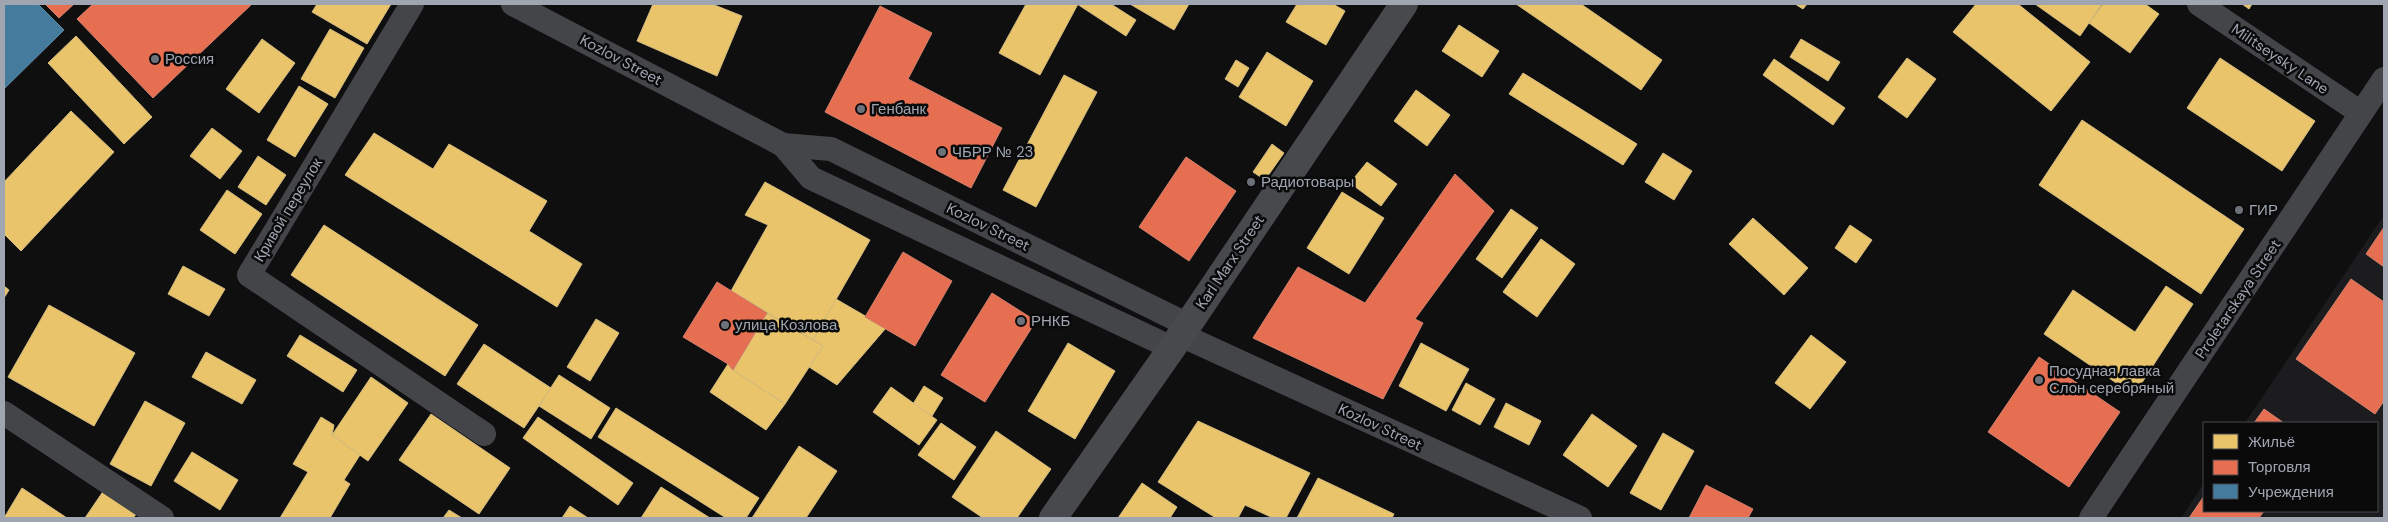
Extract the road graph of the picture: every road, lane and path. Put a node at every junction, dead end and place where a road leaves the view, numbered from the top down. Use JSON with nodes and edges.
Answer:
{"nodes":[{"id":1,"x":412,"y":4,"type":"edge"},
{"id":2,"x":513,"y":4,"type":"edge"},
{"id":3,"x":1404,"y":4,"type":"edge"},
{"id":4,"x":2199,"y":4,"type":"edge"},
{"id":5,"x":2384,"y":80,"type":"edge"},
{"id":6,"x":2361,"y":114,"type":"junction"},
{"id":7,"x":783,"y":145,"type":"junction"},
{"id":8,"x":1180,"y":336,"type":"junction"},
{"id":9,"x":4,"y":414,"type":"edge"},
{"id":10,"x":484,"y":434,"type":"dead end"},
{"id":11,"x":162,"y":518,"type":"edge"},
{"id":12,"x":1053,"y":518,"type":"edge"},
{"id":13,"x":1580,"y":518,"type":"edge"},
{"id":14,"x":2091,"y":518,"type":"edge"}],
"edges":[{"from":1,"to":10,"type":"street","name":"Кривой переулок"},
{"from":2,"to":7,"type":"street","name":"Kozlov Street"},
{"from":3,"to":8,"type":"main road","name":"Karl Marx Street"},
{"from":4,"to":6,"type":"street","name":"Militseysky Lane"},
{"from":5,"to":6,"type":"street","name":"Proletarskaya Street"},
{"from":6,"to":14,"type":"street","name":"Proletarskaya Street"},
{"from":7,"to":8,"type":"street","name":"Kozlov Street"},
{"from":7,"to":8,"type":"street","name":"Kozlov Street"},
{"from":8,"to":12,"type":"main road","name":"Karl Marx Street"},
{"from":8,"to":13,"type":"street","name":"Kozlov Street"},
{"from":9,"to":11,"type":"street"}]}
